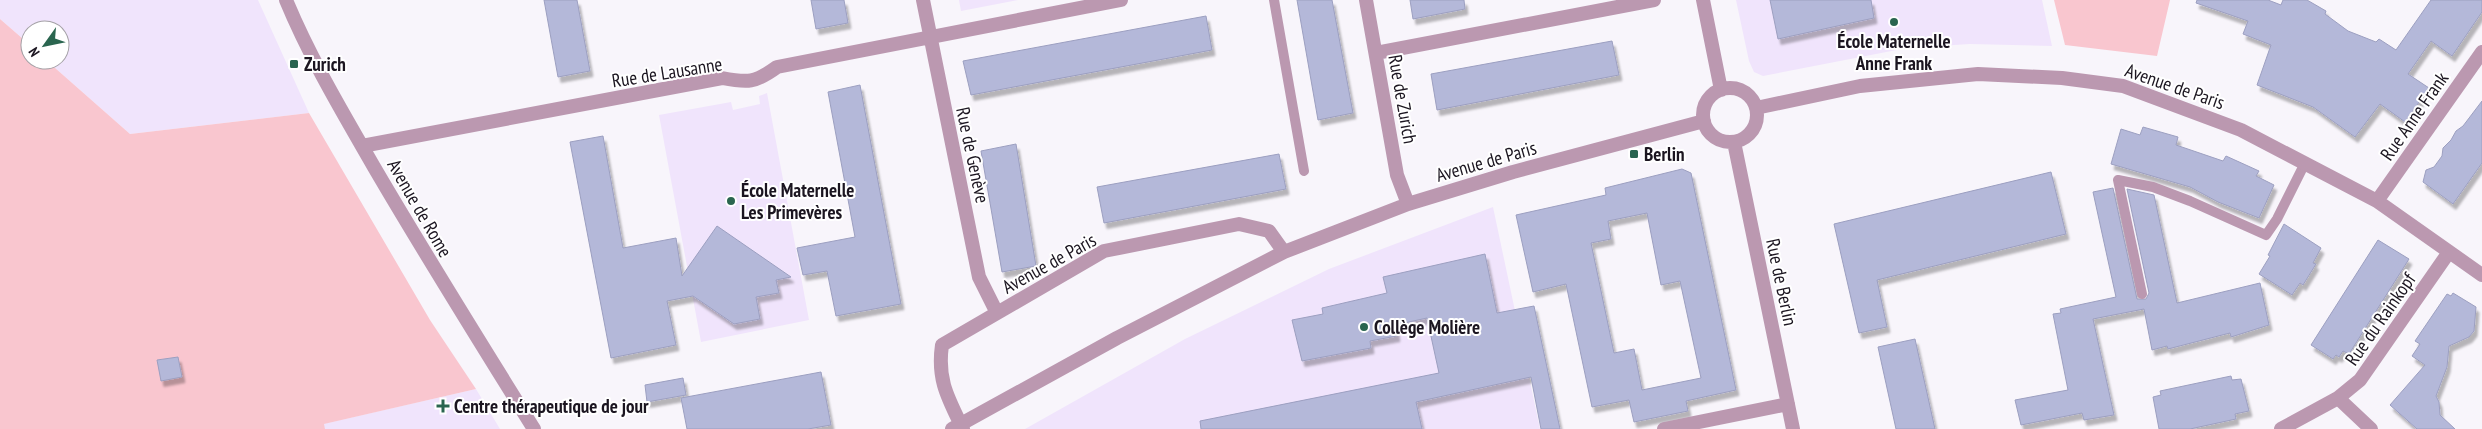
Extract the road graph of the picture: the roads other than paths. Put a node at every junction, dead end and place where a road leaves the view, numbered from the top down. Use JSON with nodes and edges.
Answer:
{"nodes":[{"id":1,"x":286,"y":0,"type":"edge"},
{"id":2,"x":923,"y":0,"type":"edge"},
{"id":3,"x":1121,"y":0,"type":"edge"},
{"id":4,"x":1274,"y":0,"type":"edge"},
{"id":5,"x":1366,"y":0,"type":"edge"},
{"id":6,"x":1654,"y":0,"type":"edge"},
{"id":7,"x":1702,"y":0,"type":"edge"},
{"id":8,"x":930,"y":38,"type":"junction"},
{"id":9,"x":2482,"y":52,"type":"edge"},
{"id":10,"x":1376,"y":53,"type":"junction"},
{"id":11,"x":1721,"y":90,"type":"junction"},
{"id":12,"x":1756,"y":108,"type":"junction"},
{"id":13,"x":1704,"y":121,"type":"junction"},
{"id":14,"x":1734,"y":142,"type":"junction"},
{"id":15,"x":362,"y":146,"type":"junction"},
{"id":16,"x":2305,"y":163,"type":"junction"},
{"id":17,"x":1304,"y":171,"type":"dead end"},
{"id":18,"x":2377,"y":201,"type":"junction"},
{"id":19,"x":1408,"y":204,"type":"junction"},
{"id":20,"x":1284,"y":252,"type":"junction"},
{"id":21,"x":2449,"y":252,"type":"junction"},
{"id":22,"x":2482,"y":275,"type":"edge"},
{"id":23,"x":2142,"y":294,"type":"dead end"},
{"id":24,"x":997,"y":313,"type":"junction"},
{"id":25,"x":2338,"y":398,"type":"junction"},
{"id":26,"x":1788,"y":404,"type":"junction"},
{"id":27,"x":959,"y":427,"type":"edge"},
{"id":28,"x":534,"y":429,"type":"edge"},
{"id":29,"x":1664,"y":429,"type":"edge"},
{"id":30,"x":1793,"y":429,"type":"edge"},
{"id":31,"x":2281,"y":429,"type":"edge"},
{"id":32,"x":2371,"y":429,"type":"edge"}],
"edges":[{"from":1,"to":15,"type":"street","name":"Avenue de Rome"},
{"from":2,"to":8,"type":"street","name":"Rue de Genève"},
{"from":3,"to":8,"type":"street","name":"Rue de Lausanne"},
{"from":4,"to":17,"type":"lane"},
{"from":5,"to":10,"type":"street","name":"Rue de Zurich"},
{"from":6,"to":10,"type":"street"},
{"from":7,"to":11,"type":"street"},
{"from":8,"to":15,"type":"street","name":"Rue de Lausanne"},
{"from":8,"to":24,"type":"street","name":"Rue de Genève"},
{"from":9,"to":18,"type":"street","name":"Rue Anne Frank"},
{"from":10,"to":19,"type":"street","name":"Rue de Zurich"},
{"from":11,"to":12,"type":"street"},
{"from":11,"to":13,"type":"street"},
{"from":12,"to":14,"type":"street"},
{"from":12,"to":16,"type":"street","name":"Avenue de Paris"},
{"from":13,"to":14,"type":"street"},
{"from":13,"to":19,"type":"street","name":"Avenue de Paris"},
{"from":14,"to":26,"type":"street","name":"Rue de Berlin"},
{"from":15,"to":28,"type":"street","name":"Avenue de Rome"},
{"from":16,"to":18,"type":"street","name":"Avenue de Paris"},
{"from":16,"to":23,"type":"lane"},
{"from":18,"to":21,"type":"street","name":"Avenue de Paris"},
{"from":19,"to":20,"type":"street","name":"Avenue de Paris"},
{"from":20,"to":24,"type":"street","name":"Avenue de Paris"},
{"from":20,"to":27,"type":"street","name":"Avenue de Paris"},
{"from":21,"to":22,"type":"street","name":"Avenue de Paris"},
{"from":21,"to":25,"type":"street","name":"Rue du Rainkopf"},
{"from":24,"to":27,"type":"street","name":"Avenue de Paris"},
{"from":25,"to":31,"type":"street","name":"Rue du Rainkopf"},
{"from":25,"to":32,"type":"street"},
{"from":26,"to":29,"type":"street"},
{"from":26,"to":30,"type":"street","name":"Rue de Berlin"}]}
